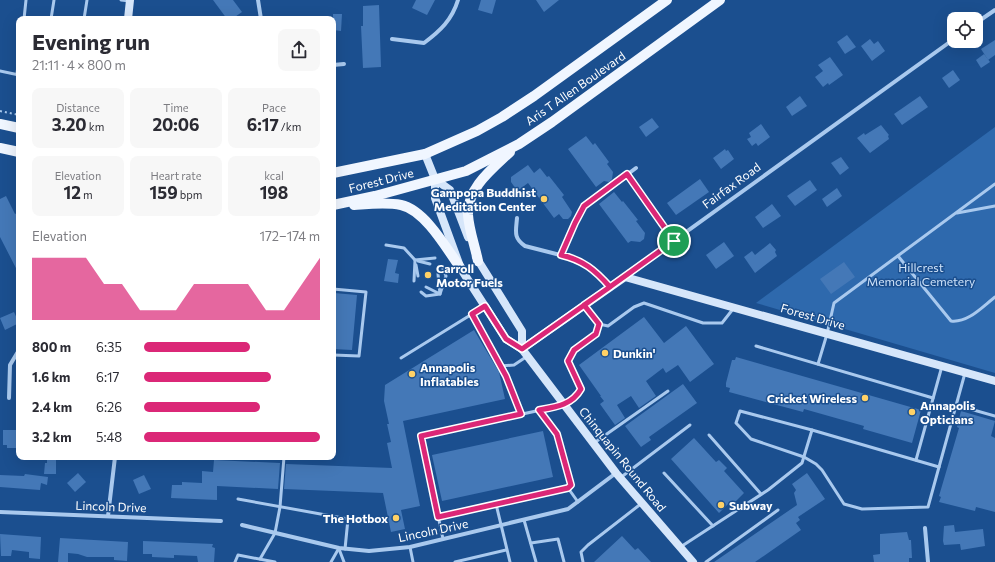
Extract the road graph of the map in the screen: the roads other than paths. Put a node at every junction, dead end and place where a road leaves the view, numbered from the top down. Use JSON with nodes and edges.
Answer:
{"nodes":[{"id":1,"x":26,"y":0,"type":"edge"},
{"id":2,"x":54,"y":0,"type":"edge"},
{"id":3,"x":87,"y":0,"type":"edge"},
{"id":4,"x":127,"y":0,"type":"edge"},
{"id":5,"x":258,"y":0,"type":"edge"},
{"id":6,"x":458,"y":0,"type":"edge"},
{"id":7,"x":666,"y":0,"type":"edge"},
{"id":8,"x":720,"y":0,"type":"edge"},
{"id":9,"x":995,"y":10,"type":"edge"},
{"id":10,"x":24,"y":16,"type":"edge"},
{"id":11,"x":51,"y":16,"type":"edge"},
{"id":12,"x":84,"y":16,"type":"edge"},
{"id":13,"x":128,"y":16,"type":"edge"},
{"id":14,"x":261,"y":16,"type":"edge"},
{"id":15,"x":983,"y":18,"type":"edge"},
{"id":16,"x":392,"y":40,"type":"dead end"},
{"id":17,"x":947,"y":44,"type":"edge"},
{"id":18,"x":344,"y":64,"type":"dead end"},
{"id":19,"x":336,"y":65,"type":"edge"},
{"id":20,"x":0,"y":71,"type":"edge"},
{"id":21,"x":16,"y":74,"type":"edge"},
{"id":22,"x":0,"y":124,"type":"edge"},
{"id":23,"x":16,"y":127,"type":"edge"},
{"id":24,"x":519,"y":144,"type":"junction"},
{"id":25,"x":0,"y":148,"type":"edge"},
{"id":26,"x":16,"y":149,"type":"edge"},
{"id":27,"x":425,"y":154,"type":"junction"},
{"id":28,"x":636,"y":168,"type":"dead end"},
{"id":29,"x":336,"y":172,"type":"edge"},
{"id":30,"x":627,"y":174,"type":"junction"},
{"id":31,"x":435,"y":179,"type":"junction"},
{"id":32,"x":995,"y":184,"type":"edge"},
{"id":33,"x":336,"y":204,"type":"edge"},
{"id":34,"x":336,"y":205,"type":"edge"},
{"id":35,"x":995,"y":206,"type":"edge"},
{"id":36,"x":955,"y":213,"type":"junction"},
{"id":37,"x":517,"y":218,"type":"dead end"},
{"id":38,"x":674,"y":241,"type":"junction"},
{"id":39,"x":386,"y":245,"type":"dead end"},
{"id":40,"x":561,"y":255,"type":"junction"},
{"id":41,"x":898,"y":256,"type":"junction"},
{"id":42,"x":435,"y":258,"type":"dead end"},
{"id":43,"x":415,"y":260,"type":"junction"},
{"id":44,"x":478,"y":261,"type":"junction"},
{"id":45,"x":430,"y":264,"type":"dead end"},
{"id":46,"x":461,"y":268,"type":"junction"},
{"id":47,"x":443,"y":269,"type":"dead end"},
{"id":48,"x":438,"y":274,"type":"dead end"},
{"id":49,"x":418,"y":276,"type":"dead end"},
{"id":50,"x":625,"y":277,"type":"junction"},
{"id":51,"x":414,"y":281,"type":"dead end"},
{"id":52,"x":426,"y":287,"type":"dead end"},
{"id":53,"x":610,"y":287,"type":"junction"},
{"id":54,"x":336,"y":289,"type":"edge"},
{"id":55,"x":421,"y":292,"type":"dead end"},
{"id":56,"x":440,"y":294,"type":"junction"},
{"id":57,"x":995,"y":297,"type":"edge"},
{"id":58,"x":584,"y":305,"type":"junction"},
{"id":59,"x":485,"y":306,"type":"junction"},
{"id":60,"x":734,"y":307,"type":"junction"},
{"id":61,"x":472,"y":314,"type":"junction"},
{"id":62,"x":599,"y":324,"type":"junction"},
{"id":63,"x":827,"y":334,"type":"junction"},
{"id":64,"x":756,"y":346,"type":"dead end"},
{"id":65,"x":522,"y":349,"type":"junction"},
{"id":66,"x":16,"y":355,"type":"edge"},
{"id":67,"x":336,"y":355,"type":"edge"},
{"id":68,"x":528,"y":356,"type":"junction"},
{"id":69,"x":401,"y":358,"type":"dead end"},
{"id":70,"x":818,"y":364,"type":"junction"},
{"id":71,"x":500,"y":366,"type":"junction"},
{"id":72,"x":942,"y":366,"type":"junction"},
{"id":73,"x":965,"y":372,"type":"junction"},
{"id":74,"x":995,"y":381,"type":"edge"},
{"id":75,"x":668,"y":391,"type":"dead end"},
{"id":76,"x":9,"y":398,"type":"dead end"},
{"id":77,"x":933,"y":398,"type":"junction"},
{"id":78,"x":564,"y":405,"type":"junction"},
{"id":79,"x":956,"y":405,"type":"junction"},
{"id":80,"x":539,"y":410,"type":"junction"},
{"id":81,"x":521,"y":414,"type":"junction"},
{"id":82,"x":995,"y":416,"type":"edge"},
{"id":83,"x":690,"y":424,"type":"dead end"},
{"id":84,"x":812,"y":430,"type":"junction"},
{"id":85,"x":709,"y":435,"type":"dead end"},
{"id":86,"x":593,"y":443,"type":"junction"},
{"id":87,"x":804,"y":456,"type":"junction"},
{"id":88,"x":114,"y":460,"type":"edge"},
{"id":89,"x":284,"y":460,"type":"edge"},
{"id":90,"x":916,"y":460,"type":"junction"},
{"id":91,"x":939,"y":467,"type":"junction"},
{"id":92,"x":664,"y":473,"type":"dead end"},
{"id":93,"x":618,"y":475,"type":"junction"},
{"id":94,"x":568,"y":488,"type":"junction"},
{"id":95,"x":761,"y":494,"type":"junction"},
{"id":96,"x":238,"y":499,"type":"dead end"},
{"id":97,"x":578,"y":502,"type":"junction"},
{"id":98,"x":642,"y":503,"type":"junction"},
{"id":99,"x":496,"y":504,"type":"junction"},
{"id":100,"x":280,"y":507,"type":"junction"},
{"id":101,"x":778,"y":510,"type":"dead end"},
{"id":102,"x":0,"y":512,"type":"edge"},
{"id":103,"x":108,"y":516,"type":"junction"},
{"id":104,"x":438,"y":517,"type":"junction"},
{"id":105,"x":524,"y":520,"type":"junction"},
{"id":106,"x":221,"y":521,"type":"dead end"},
{"id":107,"x":242,"y":525,"type":"dead end"},
{"id":108,"x":502,"y":525,"type":"junction"},
{"id":109,"x":713,"y":526,"type":"junction"},
{"id":110,"x":925,"y":528,"type":"dead end"},
{"id":111,"x":276,"y":533,"type":"junction"},
{"id":112,"x":443,"y":540,"type":"junction"},
{"id":113,"x":531,"y":543,"type":"junction"},
{"id":114,"x":410,"y":547,"type":"junction"},
{"id":115,"x":339,"y":548,"type":"junction"},
{"id":116,"x":680,"y":548,"type":"junction"},
{"id":117,"x":345,"y":549,"type":"junction"},
{"id":118,"x":506,"y":550,"type":"junction"},
{"id":119,"x":260,"y":559,"type":"junction"},
{"id":120,"x":690,"y":561,"type":"edge"},
{"id":121,"x":236,"y":562,"type":"edge"},
{"id":122,"x":275,"y":562,"type":"edge"},
{"id":123,"x":331,"y":562,"type":"edge"},
{"id":124,"x":344,"y":562,"type":"edge"},
{"id":125,"x":413,"y":562,"type":"edge"},
{"id":126,"x":455,"y":562,"type":"edge"},
{"id":127,"x":510,"y":562,"type":"edge"},
{"id":128,"x":536,"y":562,"type":"edge"},
{"id":129,"x":564,"y":562,"type":"edge"},
{"id":130,"x":583,"y":562,"type":"edge"},
{"id":131,"x":706,"y":562,"type":"edge"},
{"id":132,"x":928,"y":562,"type":"edge"}],
"edges":[{"from":1,"to":10,"type":"lane"},
{"from":2,"to":11,"type":"lane"},
{"from":3,"to":12,"type":"lane"},
{"from":4,"to":13,"type":"main road"},
{"from":5,"to":14,"type":"street"},
{"from":6,"to":16,"type":"street"},
{"from":7,"to":27,"type":"main road","name":"Aris T Allen Boulevard"},
{"from":8,"to":24,"type":"main road","name":"Aris T Allen Boulevard"},
{"from":9,"to":15,"type":"street"},
{"from":17,"to":38,"type":"street","name":"Fairfax Road"},
{"from":18,"to":19,"type":"street"},
{"from":20,"to":21,"type":"lane"},
{"from":22,"to":23,"type":"main road"},
{"from":24,"to":31,"type":"main road","name":"Aris T Allen Boulevard"},
{"from":24,"to":44,"type":"main road"},
{"from":25,"to":26,"type":"main road"},
{"from":27,"to":29,"type":"main road","name":"Forest Drive"},
{"from":27,"to":31,"type":"main road","name":"Chinquapin Round Road"},
{"from":28,"to":30,"type":"street"},
{"from":30,"to":38,"type":"street"},
{"from":30,"to":40,"type":"street"},
{"from":31,"to":33,"type":"main road","name":"Forest Drive"},
{"from":31,"to":44,"type":"main road","name":"Chinquapin Round Road"},
{"from":31,"to":46,"type":"main road","name":"Chinquapin Round Road"},
{"from":32,"to":36,"type":"lane"},
{"from":34,"to":46,"type":"main road"},
{"from":35,"to":36,"type":"lane"},
{"from":36,"to":41,"type":"lane"},
{"from":37,"to":40,"type":"street"},
{"from":38,"to":50,"type":"street","name":"Fairfax Road"},
{"from":39,"to":43,"type":"lane"},
{"from":40,"to":53,"type":"street"},
{"from":41,"to":57,"type":"lane"},
{"from":41,"to":63,"type":"lane"},
{"from":42,"to":43,"type":"lane"},
{"from":43,"to":45,"type":"lane"},
{"from":43,"to":49,"type":"lane"},
{"from":43,"to":51,"type":"lane"},
{"from":44,"to":65,"type":"main road","name":"Chinquapin Round Road"},
{"from":46,"to":59,"type":"main road","name":"Chinquapin Round Road"},
{"from":47,"to":56,"type":"lane"},
{"from":48,"to":56,"type":"lane"},
{"from":50,"to":53,"type":"main road","name":"Fairfax Road"},
{"from":50,"to":60,"type":"main road","name":"Forest Drive"},
{"from":52,"to":56,"type":"lane"},
{"from":53,"to":58,"type":"main road","name":"Fairfax Road"},
{"from":54,"to":67,"type":"lane"},
{"from":55,"to":56,"type":"lane"},
{"from":58,"to":62,"type":"lane"},
{"from":58,"to":65,"type":"main road","name":"Fairfax Road"},
{"from":59,"to":61,"type":"lane"},
{"from":59,"to":65,"type":"main road","name":"Chinquapin Round Road"},
{"from":60,"to":62,"type":"lane"},
{"from":60,"to":63,"type":"main road","name":"Forest Drive"},
{"from":61,"to":69,"type":"lane"},
{"from":61,"to":71,"type":"lane"},
{"from":62,"to":78,"type":"lane"},
{"from":63,"to":70,"type":"lane"},
{"from":63,"to":72,"type":"main road","name":"Forest Drive"},
{"from":64,"to":70,"type":"lane"},
{"from":65,"to":68,"type":"main road","name":"Chinquapin Round Road"},
{"from":66,"to":76,"type":"street"},
{"from":68,"to":71,"type":"lane"},
{"from":68,"to":78,"type":"main road","name":"Chinquapin Round Road"},
{"from":70,"to":77,"type":"lane"},
{"from":71,"to":81,"type":"lane"},
{"from":72,"to":73,"type":"main road","name":"Forest Drive"},
{"from":72,"to":77,"type":"lane"},
{"from":73,"to":74,"type":"main road","name":"Forest Drive"},
{"from":73,"to":79,"type":"lane"},
{"from":75,"to":86,"type":"lane"},
{"from":77,"to":90,"type":"lane"},
{"from":78,"to":80,"type":"lane"},
{"from":78,"to":86,"type":"main road","name":"Chinquapin Round Road"},
{"from":79,"to":82,"type":"lane"},
{"from":79,"to":91,"type":"lane"},
{"from":80,"to":81,"type":"lane"},
{"from":80,"to":94,"type":"lane"},
{"from":81,"to":104,"type":"lane"},
{"from":83,"to":93,"type":"lane"},
{"from":84,"to":87,"type":"lane"},
{"from":84,"to":87,"type":"lane"},
{"from":84,"to":90,"type":"lane"},
{"from":85,"to":95,"type":"lane"},
{"from":86,"to":93,"type":"main road","name":"Chinquapin Round Road"},
{"from":87,"to":91,"type":"lane"},
{"from":87,"to":95,"type":"lane"},
{"from":88,"to":103,"type":"street"},
{"from":89,"to":100,"type":"lane"},
{"from":90,"to":91,"type":"lane"},
{"from":92,"to":109,"type":"lane"},
{"from":93,"to":97,"type":"street","name":"Lincoln Drive"},
{"from":93,"to":98,"type":"main road","name":"Chinquapin Round Road"},
{"from":94,"to":97,"type":"lane"},
{"from":94,"to":99,"type":"lane"},
{"from":95,"to":109,"type":"lane"},
{"from":96,"to":100,"type":"lane"},
{"from":97,"to":105,"type":"street","name":"Lincoln Drive"},
{"from":98,"to":116,"type":"main road","name":"Chinquapin Round Road"},
{"from":98,"to":130,"type":"lane"},
{"from":99,"to":104,"type":"lane"},
{"from":99,"to":108,"type":"lane"},
{"from":100,"to":111,"type":"lane"},
{"from":100,"to":117,"type":"lane"},
{"from":101,"to":131,"type":"lane"},
{"from":102,"to":103,"type":"street","name":"Lincoln Drive"},
{"from":103,"to":106,"type":"street","name":"Lincoln Drive"},
{"from":104,"to":112,"type":"lane"},
{"from":105,"to":108,"type":"street","name":"Lincoln Drive"},
{"from":105,"to":113,"type":"lane"},
{"from":107,"to":111,"type":"street","name":"Lincoln Drive"},
{"from":108,"to":112,"type":"street","name":"Lincoln Drive"},
{"from":108,"to":118,"type":"lane"},
{"from":109,"to":116,"type":"lane"},
{"from":110,"to":132,"type":"street"},
{"from":111,"to":115,"type":"street","name":"Lincoln Drive"},
{"from":111,"to":119,"type":"lane"},
{"from":112,"to":114,"type":"street","name":"Lincoln Drive"},
{"from":113,"to":128,"type":"lane"},
{"from":113,"to":129,"type":"lane"},
{"from":114,"to":117,"type":"street","name":"Lincoln Drive"},
{"from":114,"to":125,"type":"lane"},
{"from":115,"to":117,"type":"street","name":"Lincoln Drive"},
{"from":115,"to":123,"type":"lane"},
{"from":115,"to":124,"type":"lane"},
{"from":116,"to":120,"type":"main road","name":"Chinquapin Round Road"},
{"from":118,"to":126,"type":"lane"},
{"from":118,"to":127,"type":"lane"},
{"from":119,"to":121,"type":"lane"},
{"from":119,"to":122,"type":"lane"}]}
